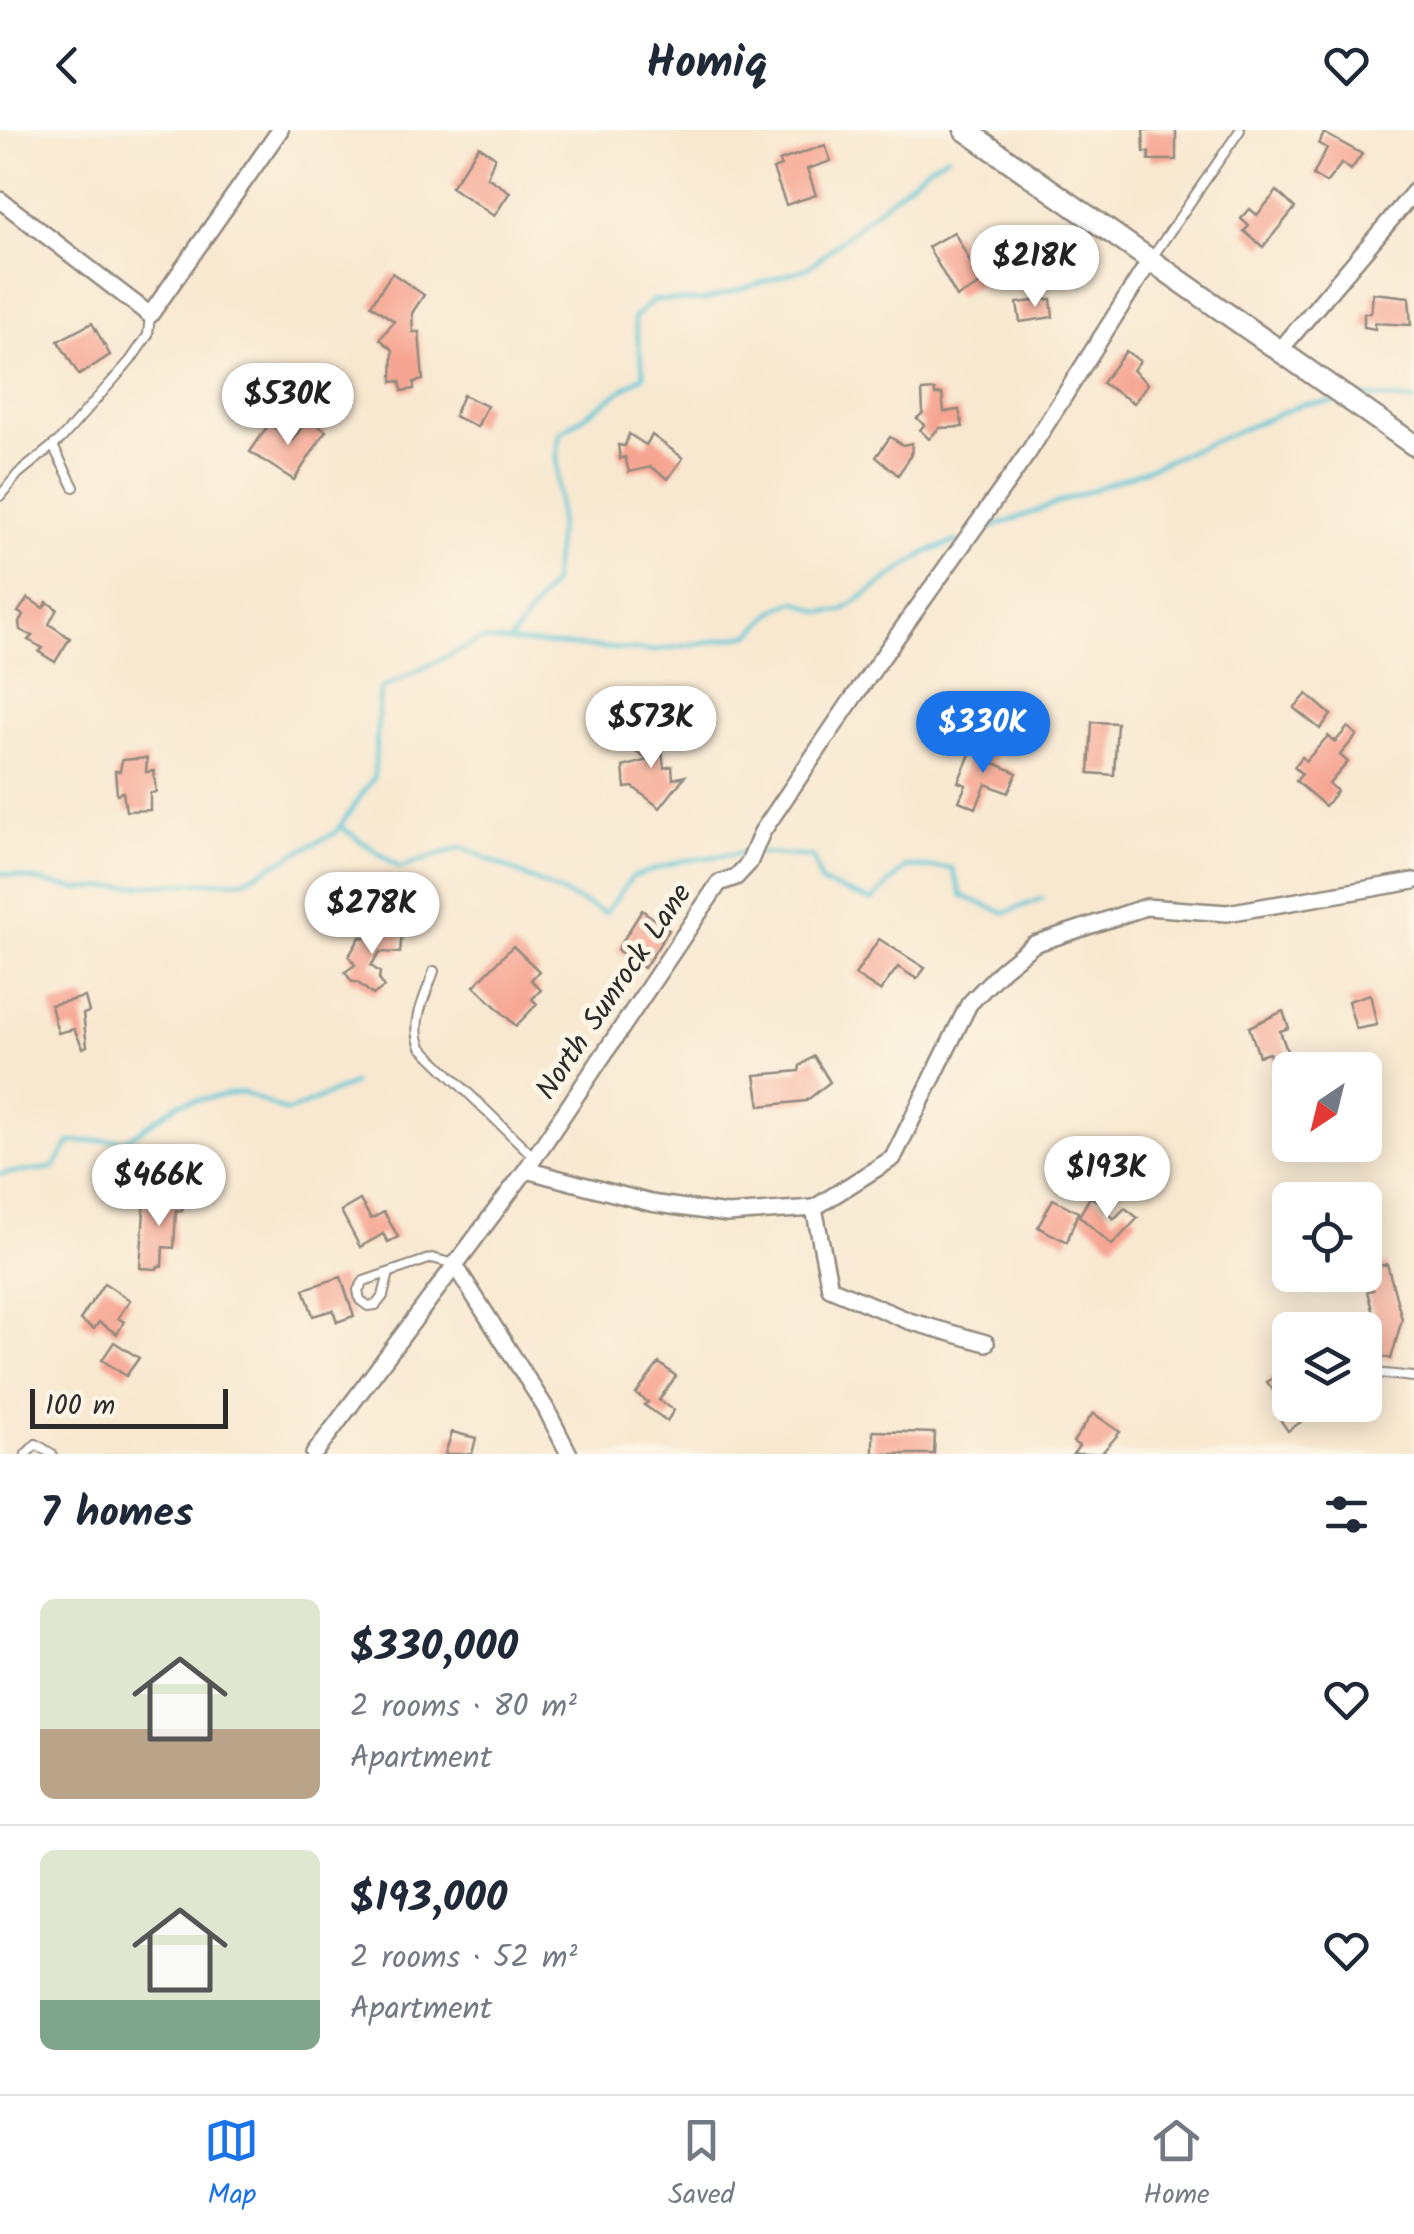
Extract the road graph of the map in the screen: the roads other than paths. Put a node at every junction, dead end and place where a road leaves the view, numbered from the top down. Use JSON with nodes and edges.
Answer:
{"nodes":[{"id":1,"x":280,"y":130,"type":"edge"},
{"id":2,"x":965,"y":130,"type":"edge"},
{"id":3,"x":1240,"y":130,"type":"edge"},
{"id":4,"x":1414,"y":192,"type":"edge"},
{"id":5,"x":0,"y":200,"type":"edge"},
{"id":6,"x":1150,"y":259,"type":"junction"},
{"id":7,"x":150,"y":315,"type":"junction"},
{"id":8,"x":1280,"y":350,"type":"junction"},
{"id":9,"x":1414,"y":445,"type":"edge"},
{"id":10,"x":53,"y":446,"type":"junction"},
{"id":11,"x":74,"y":487,"type":"dead end"},
{"id":12,"x":0,"y":496,"type":"edge"},
{"id":13,"x":1414,"y":882,"type":"edge"},
{"id":14,"x":434,"y":972,"type":"dead end"},
{"id":15,"x":530,"y":1164,"type":"junction"},
{"id":16,"x":814,"y":1208,"type":"junction"},
{"id":17,"x":454,"y":1264,"type":"junction"},
{"id":18,"x":389,"y":1273,"type":"junction"},
{"id":19,"x":986,"y":1343,"type":"dead end"},
{"id":20,"x":1382,"y":1374,"type":"edge"},
{"id":21,"x":1414,"y":1377,"type":"edge"},
{"id":22,"x":26,"y":1454,"type":"edge"},
{"id":23,"x":52,"y":1454,"type":"edge"},
{"id":24,"x":314,"y":1454,"type":"edge"},
{"id":25,"x":569,"y":1454,"type":"edge"}],
"edges":[{"from":1,"to":7,"type":"street"},
{"from":2,"to":6,"type":"street"},
{"from":3,"to":6,"type":"lane"},
{"from":4,"to":8,"type":"street"},
{"from":5,"to":7,"type":"street"},
{"from":6,"to":8,"type":"street"},
{"from":6,"to":15,"type":"street","name":"North Sunrock Lane"},
{"from":7,"to":10,"type":"lane"},
{"from":8,"to":9,"type":"street"},
{"from":10,"to":11,"type":"lane"},
{"from":10,"to":12,"type":"lane"},
{"from":13,"to":16,"type":"street"},
{"from":14,"to":15,"type":"lane"},
{"from":15,"to":16,"type":"street"},
{"from":15,"to":17,"type":"street","name":"North Sunrock Lane"},
{"from":16,"to":19,"type":"street"},
{"from":17,"to":18,"type":"lane"},
{"from":17,"to":24,"type":"street","name":"North Sunrock Lane"},
{"from":17,"to":25,"type":"street"},
{"from":18,"to":18,"type":"lane"},
{"from":20,"to":21,"type":"lane"},
{"from":22,"to":23,"type":"lane"}]}
